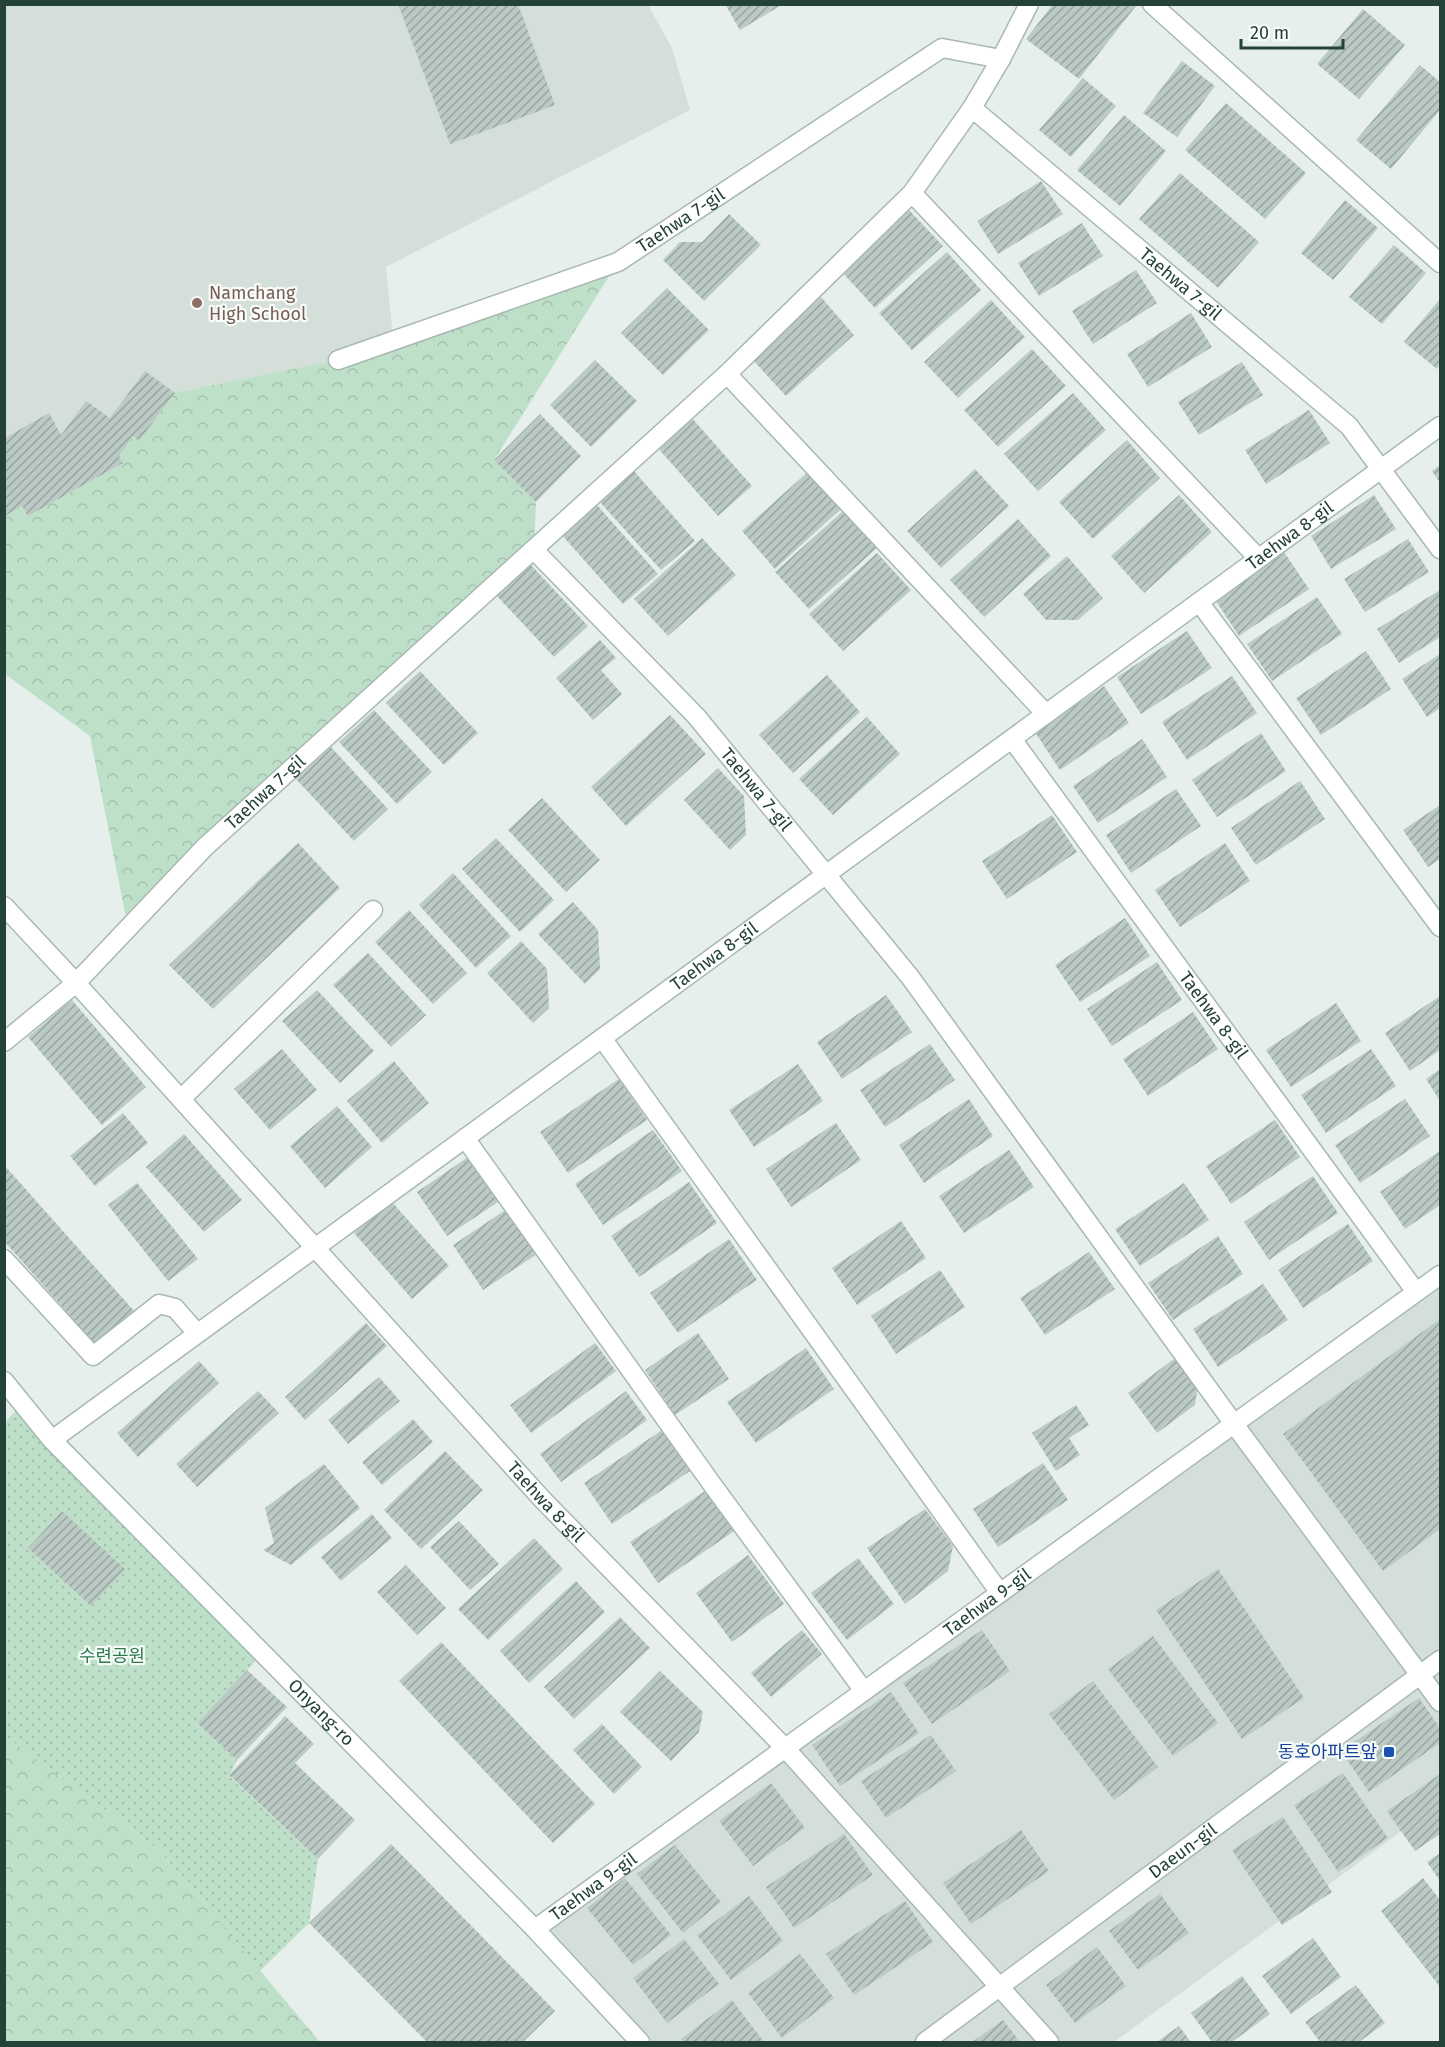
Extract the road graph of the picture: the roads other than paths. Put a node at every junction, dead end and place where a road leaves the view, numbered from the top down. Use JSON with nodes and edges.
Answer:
{"nodes":[{"id":1,"x":1029,"y":4,"type":"edge"},
{"id":2,"x":1152,"y":4,"type":"edge"},
{"id":3,"x":1001,"y":59,"type":"junction"},
{"id":4,"x":972,"y":108,"type":"junction"},
{"id":5,"x":912,"y":192,"type":"junction"},
{"id":6,"x":1440,"y":263,"type":"edge"},
{"id":7,"x":338,"y":360,"type":"dead end"},
{"id":8,"x":727,"y":374,"type":"junction"},
{"id":9,"x":1440,"y":426,"type":"edge"},
{"id":10,"x":1382,"y":468,"type":"junction"},
{"id":11,"x":1440,"y":549,"type":"edge"},
{"id":12,"x":534,"y":550,"type":"junction"},
{"id":13,"x":1258,"y":558,"type":"junction"},
{"id":14,"x":1199,"y":602,"type":"junction"},
{"id":15,"x":1046,"y":714,"type":"junction"},
{"id":16,"x":1012,"y":739,"type":"junction"},
{"id":17,"x":828,"y":873,"type":"junction"},
{"id":18,"x":4,"y":906,"type":"edge"},
{"id":19,"x":373,"y":910,"type":"dead end"},
{"id":20,"x":1440,"y":927,"type":"edge"},
{"id":21,"x":76,"y":983,"type":"junction"},
{"id":22,"x":602,"y":1038,"type":"junction"},
{"id":23,"x":4,"y":1042,"type":"edge"},
{"id":24,"x":181,"y":1099,"type":"junction"},
{"id":25,"x":465,"y":1138,"type":"junction"},
{"id":26,"x":315,"y":1247,"type":"junction"},
{"id":27,"x":4,"y":1258,"type":"edge"},
{"id":28,"x":1440,"y":1275,"type":"edge"},
{"id":29,"x":1416,"y":1292,"type":"junction"},
{"id":30,"x":197,"y":1334,"type":"junction"},
{"id":31,"x":4,"y":1381,"type":"edge"},
{"id":32,"x":1234,"y":1424,"type":"junction"},
{"id":33,"x":52,"y":1440,"type":"junction"},
{"id":34,"x":1000,"y":1593,"type":"junction"},
{"id":35,"x":1440,"y":1660,"type":"edge"},
{"id":36,"x":1421,"y":1674,"type":"junction"},
{"id":37,"x":864,"y":1691,"type":"junction"},
{"id":38,"x":1440,"y":1702,"type":"edge"},
{"id":39,"x":785,"y":1748,"type":"junction"},
{"id":40,"x":535,"y":1929,"type":"junction"},
{"id":41,"x":998,"y":1986,"type":"junction"},
{"id":42,"x":640,"y":2043,"type":"edge"},
{"id":43,"x":925,"y":2043,"type":"edge"},
{"id":44,"x":1049,"y":2043,"type":"edge"}],
"edges":[{"from":1,"to":3,"type":"street","name":"Taehwa 7-gil"},
{"from":2,"to":6,"type":"street"},
{"from":3,"to":4,"type":"street","name":"Taehwa 7-gil"},
{"from":3,"to":7,"type":"street","name":"Taehwa 7-gil"},
{"from":4,"to":5,"type":"street","name":"Taehwa 7-gil"},
{"from":4,"to":10,"type":"street","name":"Taehwa 7-gil"},
{"from":5,"to":8,"type":"street","name":"Taehwa 7-gil"},
{"from":5,"to":13,"type":"street"},
{"from":8,"to":12,"type":"street","name":"Taehwa 7-gil"},
{"from":8,"to":15,"type":"street"},
{"from":9,"to":10,"type":"street","name":"Taehwa 8-gil"},
{"from":10,"to":11,"type":"street"},
{"from":10,"to":13,"type":"street","name":"Taehwa 8-gil"},
{"from":12,"to":17,"type":"street","name":"Taehwa 7-gil"},
{"from":12,"to":21,"type":"street","name":"Taehwa 7-gil"},
{"from":13,"to":14,"type":"street","name":"Taehwa 8-gil"},
{"from":14,"to":15,"type":"street","name":"Taehwa 8-gil"},
{"from":14,"to":20,"type":"street"},
{"from":15,"to":16,"type":"street","name":"Taehwa 8-gil"},
{"from":16,"to":17,"type":"street","name":"Taehwa 8-gil"},
{"from":16,"to":29,"type":"street","name":"Taehwa 8-gil"},
{"from":17,"to":22,"type":"street","name":"Taehwa 8-gil"},
{"from":17,"to":32,"type":"street"},
{"from":18,"to":21,"type":"street"},
{"from":19,"to":24,"type":"street"},
{"from":21,"to":23,"type":"street","name":"Taehwa 7-gil"},
{"from":21,"to":24,"type":"street"},
{"from":22,"to":25,"type":"street","name":"Taehwa 8-gil"},
{"from":22,"to":34,"type":"street"},
{"from":24,"to":26,"type":"street"},
{"from":25,"to":26,"type":"street","name":"Taehwa 8-gil"},
{"from":25,"to":37,"type":"street"},
{"from":26,"to":30,"type":"street","name":"Taehwa 8-gil"},
{"from":26,"to":39,"type":"street","name":"Taehwa 8-gil"},
{"from":27,"to":30,"type":"street"},
{"from":28,"to":29,"type":"street","name":"Taehwa 9-gil"},
{"from":29,"to":32,"type":"street","name":"Taehwa 9-gil"},
{"from":30,"to":33,"type":"street","name":"Taehwa 8-gil"},
{"from":31,"to":33,"type":"street","name":"Onyang-ro"},
{"from":32,"to":34,"type":"street","name":"Taehwa 9-gil"},
{"from":32,"to":36,"type":"street"},
{"from":33,"to":40,"type":"street","name":"Onyang-ro"},
{"from":34,"to":37,"type":"street","name":"Taehwa 9-gil"},
{"from":35,"to":36,"type":"street","name":"Daeun-gil"},
{"from":36,"to":38,"type":"street"},
{"from":36,"to":41,"type":"street","name":"Daeun-gil"},
{"from":37,"to":39,"type":"street","name":"Taehwa 9-gil"},
{"from":39,"to":40,"type":"street","name":"Taehwa 9-gil"},
{"from":39,"to":41,"type":"street","name":"Taehwa 8-gil"},
{"from":40,"to":42,"type":"street","name":"Onyang-ro"},
{"from":41,"to":43,"type":"street","name":"Daeun-gil"},
{"from":41,"to":44,"type":"street","name":"Taehwa 8-gil"}]}
